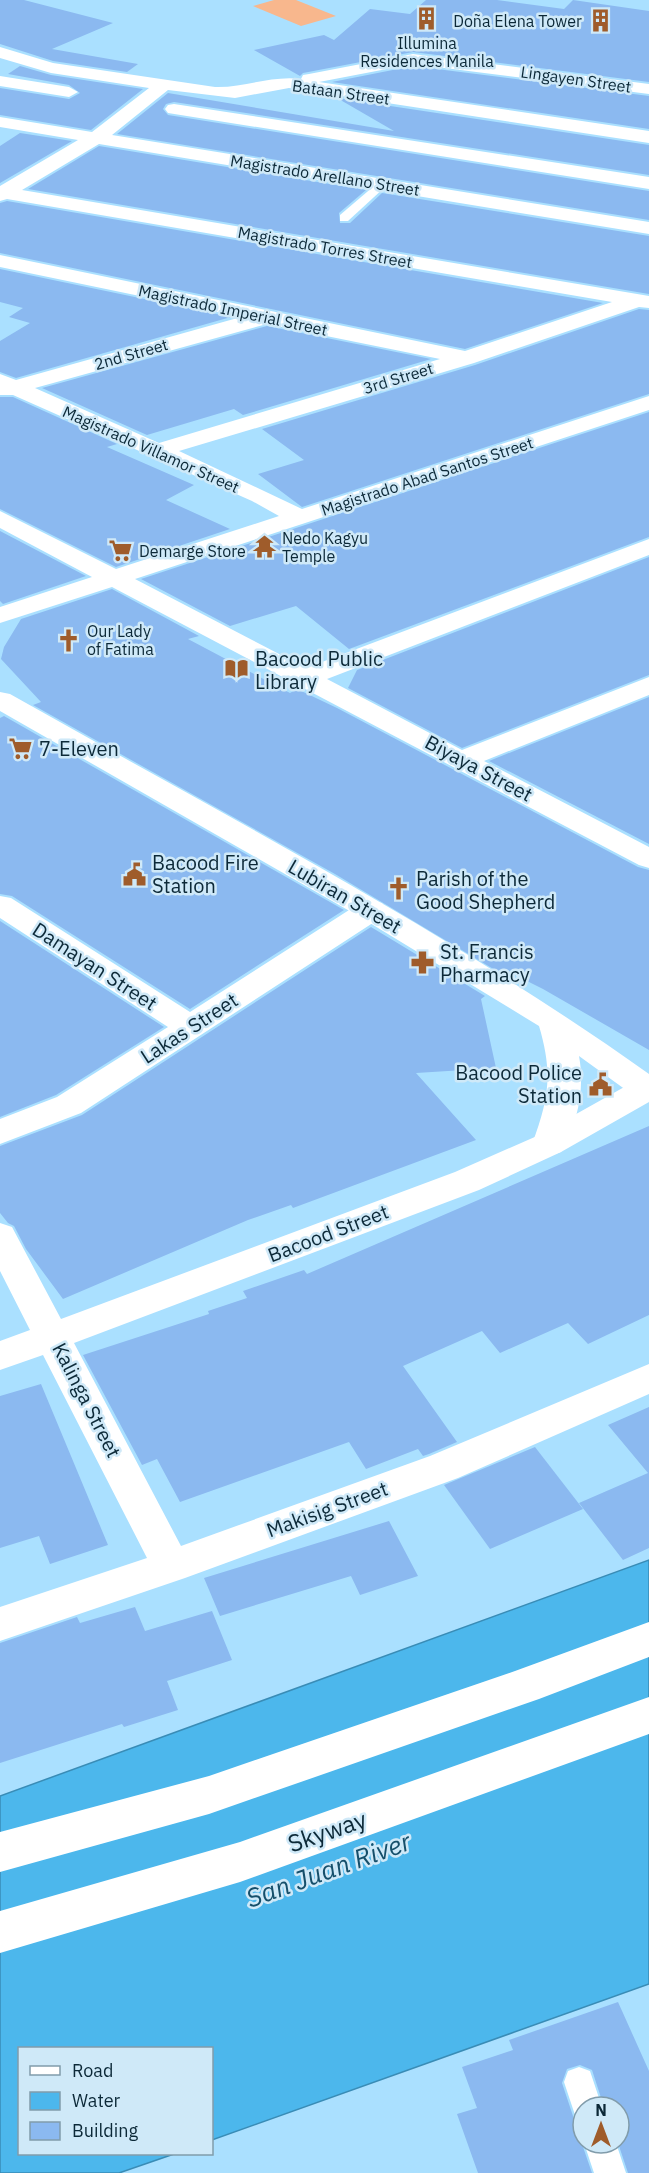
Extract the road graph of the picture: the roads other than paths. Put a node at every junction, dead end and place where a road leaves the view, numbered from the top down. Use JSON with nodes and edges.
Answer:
{"nodes":[{"id":1,"x":0,"y":52,"type":"edge"},
{"id":2,"x":0,"y":81,"type":"edge"},
{"id":3,"x":290,"y":83,"type":"junction"},
{"id":4,"x":164,"y":85,"type":"junction"},
{"id":5,"x":649,"y":89,"type":"edge"},
{"id":6,"x":82,"y":94,"type":"dead end"},
{"id":7,"x":117,"y":100,"type":"dead end"},
{"id":8,"x":141,"y":104,"type":"junction"},
{"id":9,"x":0,"y":122,"type":"edge"},
{"id":10,"x":97,"y":137,"type":"junction"},
{"id":11,"x":649,"y":137,"type":"edge"},
{"id":12,"x":649,"y":183,"type":"edge"},
{"id":13,"x":381,"y":184,"type":"junction"},
{"id":14,"x":2,"y":193,"type":"edge"},
{"id":15,"x":344,"y":218,"type":"dead end"},
{"id":16,"x":649,"y":228,"type":"edge"},
{"id":17,"x":0,"y":261,"type":"edge"},
{"id":18,"x":644,"y":301,"type":"edge"},
{"id":19,"x":263,"y":317,"type":"junction"},
{"id":20,"x":466,"y":358,"type":"junction"},
{"id":21,"x":4,"y":387,"type":"edge"},
{"id":22,"x":649,"y":403,"type":"edge"},
{"id":23,"x":155,"y":451,"type":"junction"},
{"id":24,"x":0,"y":518,"type":"edge"},
{"id":25,"x":302,"y":518,"type":"junction"},
{"id":26,"x":649,"y":546,"type":"edge"},
{"id":27,"x":117,"y":578,"type":"junction"},
{"id":28,"x":0,"y":615,"type":"edge"},
{"id":29,"x":308,"y":677,"type":"junction"},
{"id":30,"x":649,"y":685,"type":"edge"},
{"id":31,"x":0,"y":700,"type":"edge"},
{"id":32,"x":464,"y":759,"type":"junction"},
{"id":33,"x":649,"y":858,"type":"edge"},
{"id":34,"x":0,"y":905,"type":"edge"},
{"id":35,"x":371,"y":910,"type":"junction"},
{"id":36,"x":553,"y":1021,"type":"junction"},
{"id":37,"x":191,"y":1027,"type":"junction"},
{"id":38,"x":648,"y":1089,"type":"edge"},
{"id":39,"x":0,"y":1132,"type":"edge"},
{"id":40,"x":549,"y":1144,"type":"junction"},
{"id":41,"x":0,"y":1236,"type":"edge"},
{"id":42,"x":54,"y":1336,"type":"junction"},
{"id":43,"x":0,"y":1356,"type":"edge"},
{"id":44,"x":649,"y":1378,"type":"edge"},
{"id":45,"x":171,"y":1566,"type":"junction"},
{"id":46,"x":0,"y":1624,"type":"edge"},
{"id":47,"x":649,"y":1639,"type":"edge"},
{"id":48,"x":649,"y":1714,"type":"edge"},
{"id":49,"x":0,"y":1852,"type":"edge"},
{"id":50,"x":0,"y":1932,"type":"edge"},
{"id":51,"x":604,"y":2155,"type":"edge"},
{"id":52,"x":610,"y":2173,"type":"edge"}],
"edges":[{"from":1,"to":4,"type":"main road","name":"Bataan Street"},
{"from":2,"to":6,"type":"main road"},
{"from":3,"to":4,"type":"main road","name":"Bataan Street"},
{"from":3,"to":5,"type":"main road","name":"Lingayen Street"},
{"from":3,"to":11,"type":"main road","name":"Bataan Street"},
{"from":4,"to":8,"type":"main road"},
{"from":7,"to":8,"type":"main road"},
{"from":8,"to":10,"type":"main road"},
{"from":8,"to":12,"type":"main road"},
{"from":9,"to":10,"type":"main road","name":"Magistrado Arellano Street"},
{"from":10,"to":13,"type":"main road","name":"Magistrado Arellano Street"},
{"from":10,"to":14,"type":"main road"},
{"from":13,"to":15,"type":"lane"},
{"from":13,"to":16,"type":"main road","name":"Magistrado Arellano Street"},
{"from":14,"to":18,"type":"main road","name":"Magistrado Torres Street"},
{"from":17,"to":19,"type":"main road","name":"Magistrado Imperial Street"},
{"from":18,"to":20,"type":"main road","name":"3rd Street"},
{"from":19,"to":20,"type":"main road","name":"Magistrado Imperial Street"},
{"from":19,"to":21,"type":"main road","name":"2nd Street"},
{"from":20,"to":23,"type":"main road","name":"3rd Street"},
{"from":21,"to":23,"type":"main road","name":"Magistrado Villamor Street"},
{"from":22,"to":25,"type":"main road","name":"Magistrado Abad Santos Street"},
{"from":23,"to":25,"type":"main road","name":"Magistrado Villamor Street"},
{"from":24,"to":27,"type":"main road","name":"Biyaya Street"},
{"from":25,"to":27,"type":"main road","name":"Magistrado Abad Santos Street"},
{"from":26,"to":29,"type":"main road"},
{"from":27,"to":28,"type":"main road","name":"Magistrado Abad Santos Street"},
{"from":27,"to":29,"type":"main road","name":"Biyaya Street"},
{"from":29,"to":32,"type":"main road","name":"Biyaya Street"},
{"from":30,"to":32,"type":"main road"},
{"from":31,"to":35,"type":"main road","name":"Lubiran Street"},
{"from":32,"to":33,"type":"main road","name":"Biyaya Street"},
{"from":34,"to":37,"type":"main road","name":"Damayan Street"},
{"from":35,"to":36,"type":"main road","name":"Lubiran Street"},
{"from":35,"to":37,"type":"main road","name":"Lakas Street"},
{"from":36,"to":38,"type":"main road","name":"Lubiran Street"},
{"from":36,"to":40,"type":"main road"},
{"from":37,"to":39,"type":"main road","name":"Lakas Street"},
{"from":38,"to":40,"type":"main road","name":"Bacood Street"},
{"from":40,"to":42,"type":"main road","name":"Bacood Street"},
{"from":41,"to":42,"type":"main road","name":"Kalinga Street"},
{"from":42,"to":43,"type":"main road","name":"Bacood Street"},
{"from":42,"to":45,"type":"main road","name":"Kalinga Street"},
{"from":44,"to":45,"type":"main road","name":"Makisig Street"},
{"from":45,"to":46,"type":"main road","name":"Makisig Street"},
{"from":47,"to":49,"type":"main road"},
{"from":48,"to":50,"type":"main road","name":"Skyway"},
{"from":51,"to":52,"type":"lane"}]}
